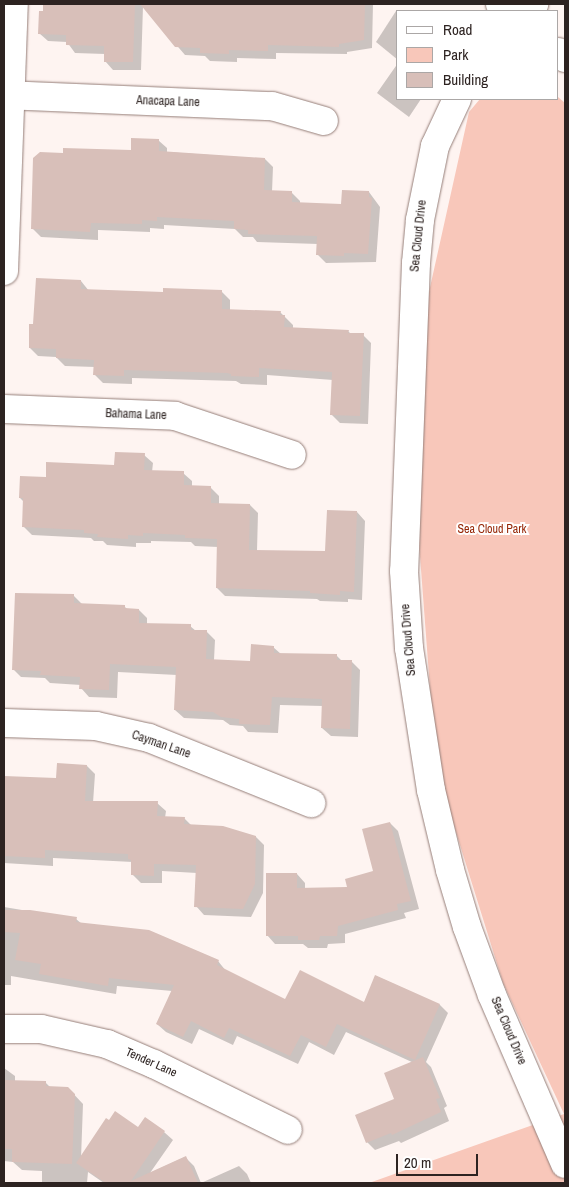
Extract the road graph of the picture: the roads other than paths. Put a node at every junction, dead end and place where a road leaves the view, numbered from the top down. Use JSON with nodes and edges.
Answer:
{"nodes":[{"id":1,"x":14,"y":4,"type":"edge"},
{"id":2,"x":7,"y":95,"type":"edge"},
{"id":3,"x":458,"y":100,"type":"edge"},
{"id":4,"x":324,"y":121,"type":"dead end"},
{"id":5,"x":4,"y":271,"type":"edge"},
{"id":6,"x":4,"y":409,"type":"edge"},
{"id":7,"x":292,"y":455,"type":"dead end"},
{"id":8,"x":4,"y":723,"type":"edge"},
{"id":9,"x":310,"y":804,"type":"dead end"},
{"id":10,"x":4,"y":1029,"type":"edge"},
{"id":11,"x":288,"y":1130,"type":"dead end"},
{"id":12,"x":565,"y":1164,"type":"edge"}],
"edges":[{"from":1,"to":2,"type":"street"},
{"from":2,"to":4,"type":"street","name":"Anacapa Lane"},
{"from":2,"to":5,"type":"street"},
{"from":3,"to":12,"type":"street","name":"Sea Cloud Drive"},
{"from":6,"to":7,"type":"street","name":"Bahama Lane"},
{"from":8,"to":9,"type":"street","name":"Cayman Lane"},
{"from":10,"to":11,"type":"street","name":"Tender Lane"}]}
